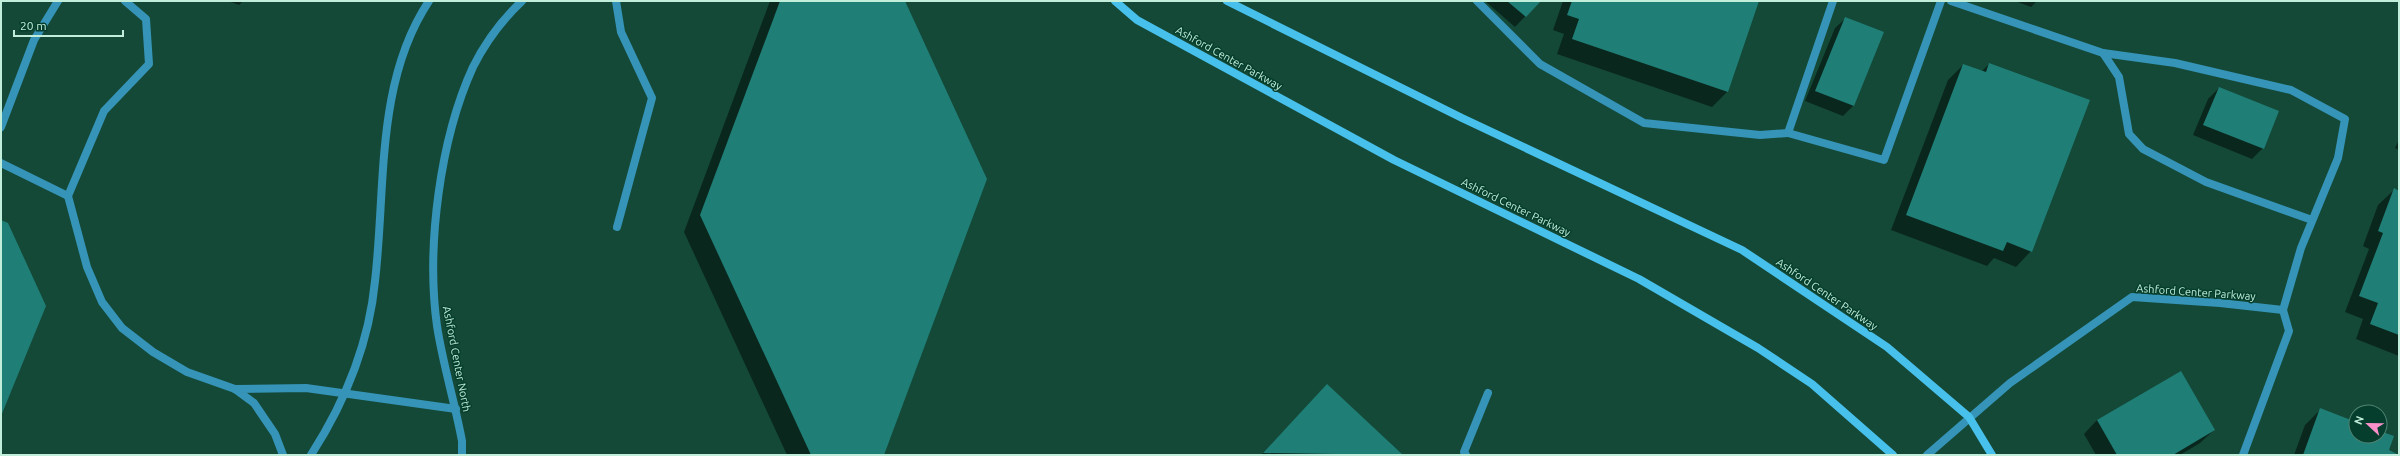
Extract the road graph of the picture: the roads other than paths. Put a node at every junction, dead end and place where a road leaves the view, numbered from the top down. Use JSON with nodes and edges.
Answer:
{"nodes":[{"id":1,"x":58,"y":1,"type":"edge"},
{"id":2,"x":125,"y":1,"type":"edge"},
{"id":3,"x":429,"y":1,"type":"edge"},
{"id":4,"x":522,"y":1,"type":"edge"},
{"id":5,"x":616,"y":1,"type":"edge"},
{"id":6,"x":1116,"y":1,"type":"edge"},
{"id":7,"x":1227,"y":1,"type":"edge"},
{"id":8,"x":1477,"y":1,"type":"edge"},
{"id":9,"x":1833,"y":1,"type":"edge"},
{"id":10,"x":1941,"y":1,"type":"edge"},
{"id":11,"x":1951,"y":1,"type":"edge"},
{"id":12,"x":2103,"y":53,"type":"junction"},
{"id":13,"x":1,"y":127,"type":"edge"},
{"id":14,"x":1788,"y":133,"type":"junction"},
{"id":15,"x":1,"y":163,"type":"edge"},
{"id":16,"x":68,"y":196,"type":"junction"},
{"id":17,"x":2312,"y":220,"type":"junction"},
{"id":18,"x":617,"y":227,"type":"dead end"},
{"id":19,"x":2283,"y":310,"type":"junction"},
{"id":20,"x":235,"y":389,"type":"junction"},
{"id":21,"x":346,"y":393,"type":"junction"},
{"id":22,"x":1488,"y":393,"type":"dead end"},
{"id":23,"x":456,"y":410,"type":"junction"},
{"id":24,"x":1969,"y":417,"type":"junction"},
{"id":25,"x":283,"y":455,"type":"edge"},
{"id":26,"x":311,"y":455,"type":"edge"},
{"id":27,"x":462,"y":455,"type":"edge"},
{"id":28,"x":1466,"y":455,"type":"edge"},
{"id":29,"x":1893,"y":455,"type":"edge"},
{"id":30,"x":1927,"y":455,"type":"edge"},
{"id":31,"x":1992,"y":455,"type":"edge"},
{"id":32,"x":2243,"y":455,"type":"edge"}],
"edges":[{"from":1,"to":13,"type":"street"},
{"from":2,"to":16,"type":"street"},
{"from":3,"to":21,"type":"street"},
{"from":4,"to":23,"type":"street","name":"Ashford Center North"},
{"from":5,"to":18,"type":"street"},
{"from":6,"to":29,"type":"street","name":"Ashford Center Parkway"},
{"from":7,"to":24,"type":"street","name":"Ashford Center Parkway"},
{"from":8,"to":14,"type":"street"},
{"from":9,"to":14,"type":"street"},
{"from":10,"to":14,"type":"street"},
{"from":11,"to":12,"type":"street"},
{"from":12,"to":17,"type":"street"},
{"from":12,"to":17,"type":"street"},
{"from":15,"to":16,"type":"street"},
{"from":16,"to":20,"type":"street"},
{"from":17,"to":19,"type":"street"},
{"from":19,"to":24,"type":"street","name":"Ashford Center Parkway"},
{"from":19,"to":32,"type":"street"},
{"from":20,"to":21,"type":"street"},
{"from":20,"to":25,"type":"street"},
{"from":21,"to":23,"type":"street"},
{"from":21,"to":26,"type":"street"},
{"from":22,"to":28,"type":"street"},
{"from":23,"to":27,"type":"street","name":"Ashford Center North"},
{"from":24,"to":30,"type":"street","name":"Ashford Center Parkway"},
{"from":24,"to":31,"type":"street","name":"Ashford Center Parkway"}]}
